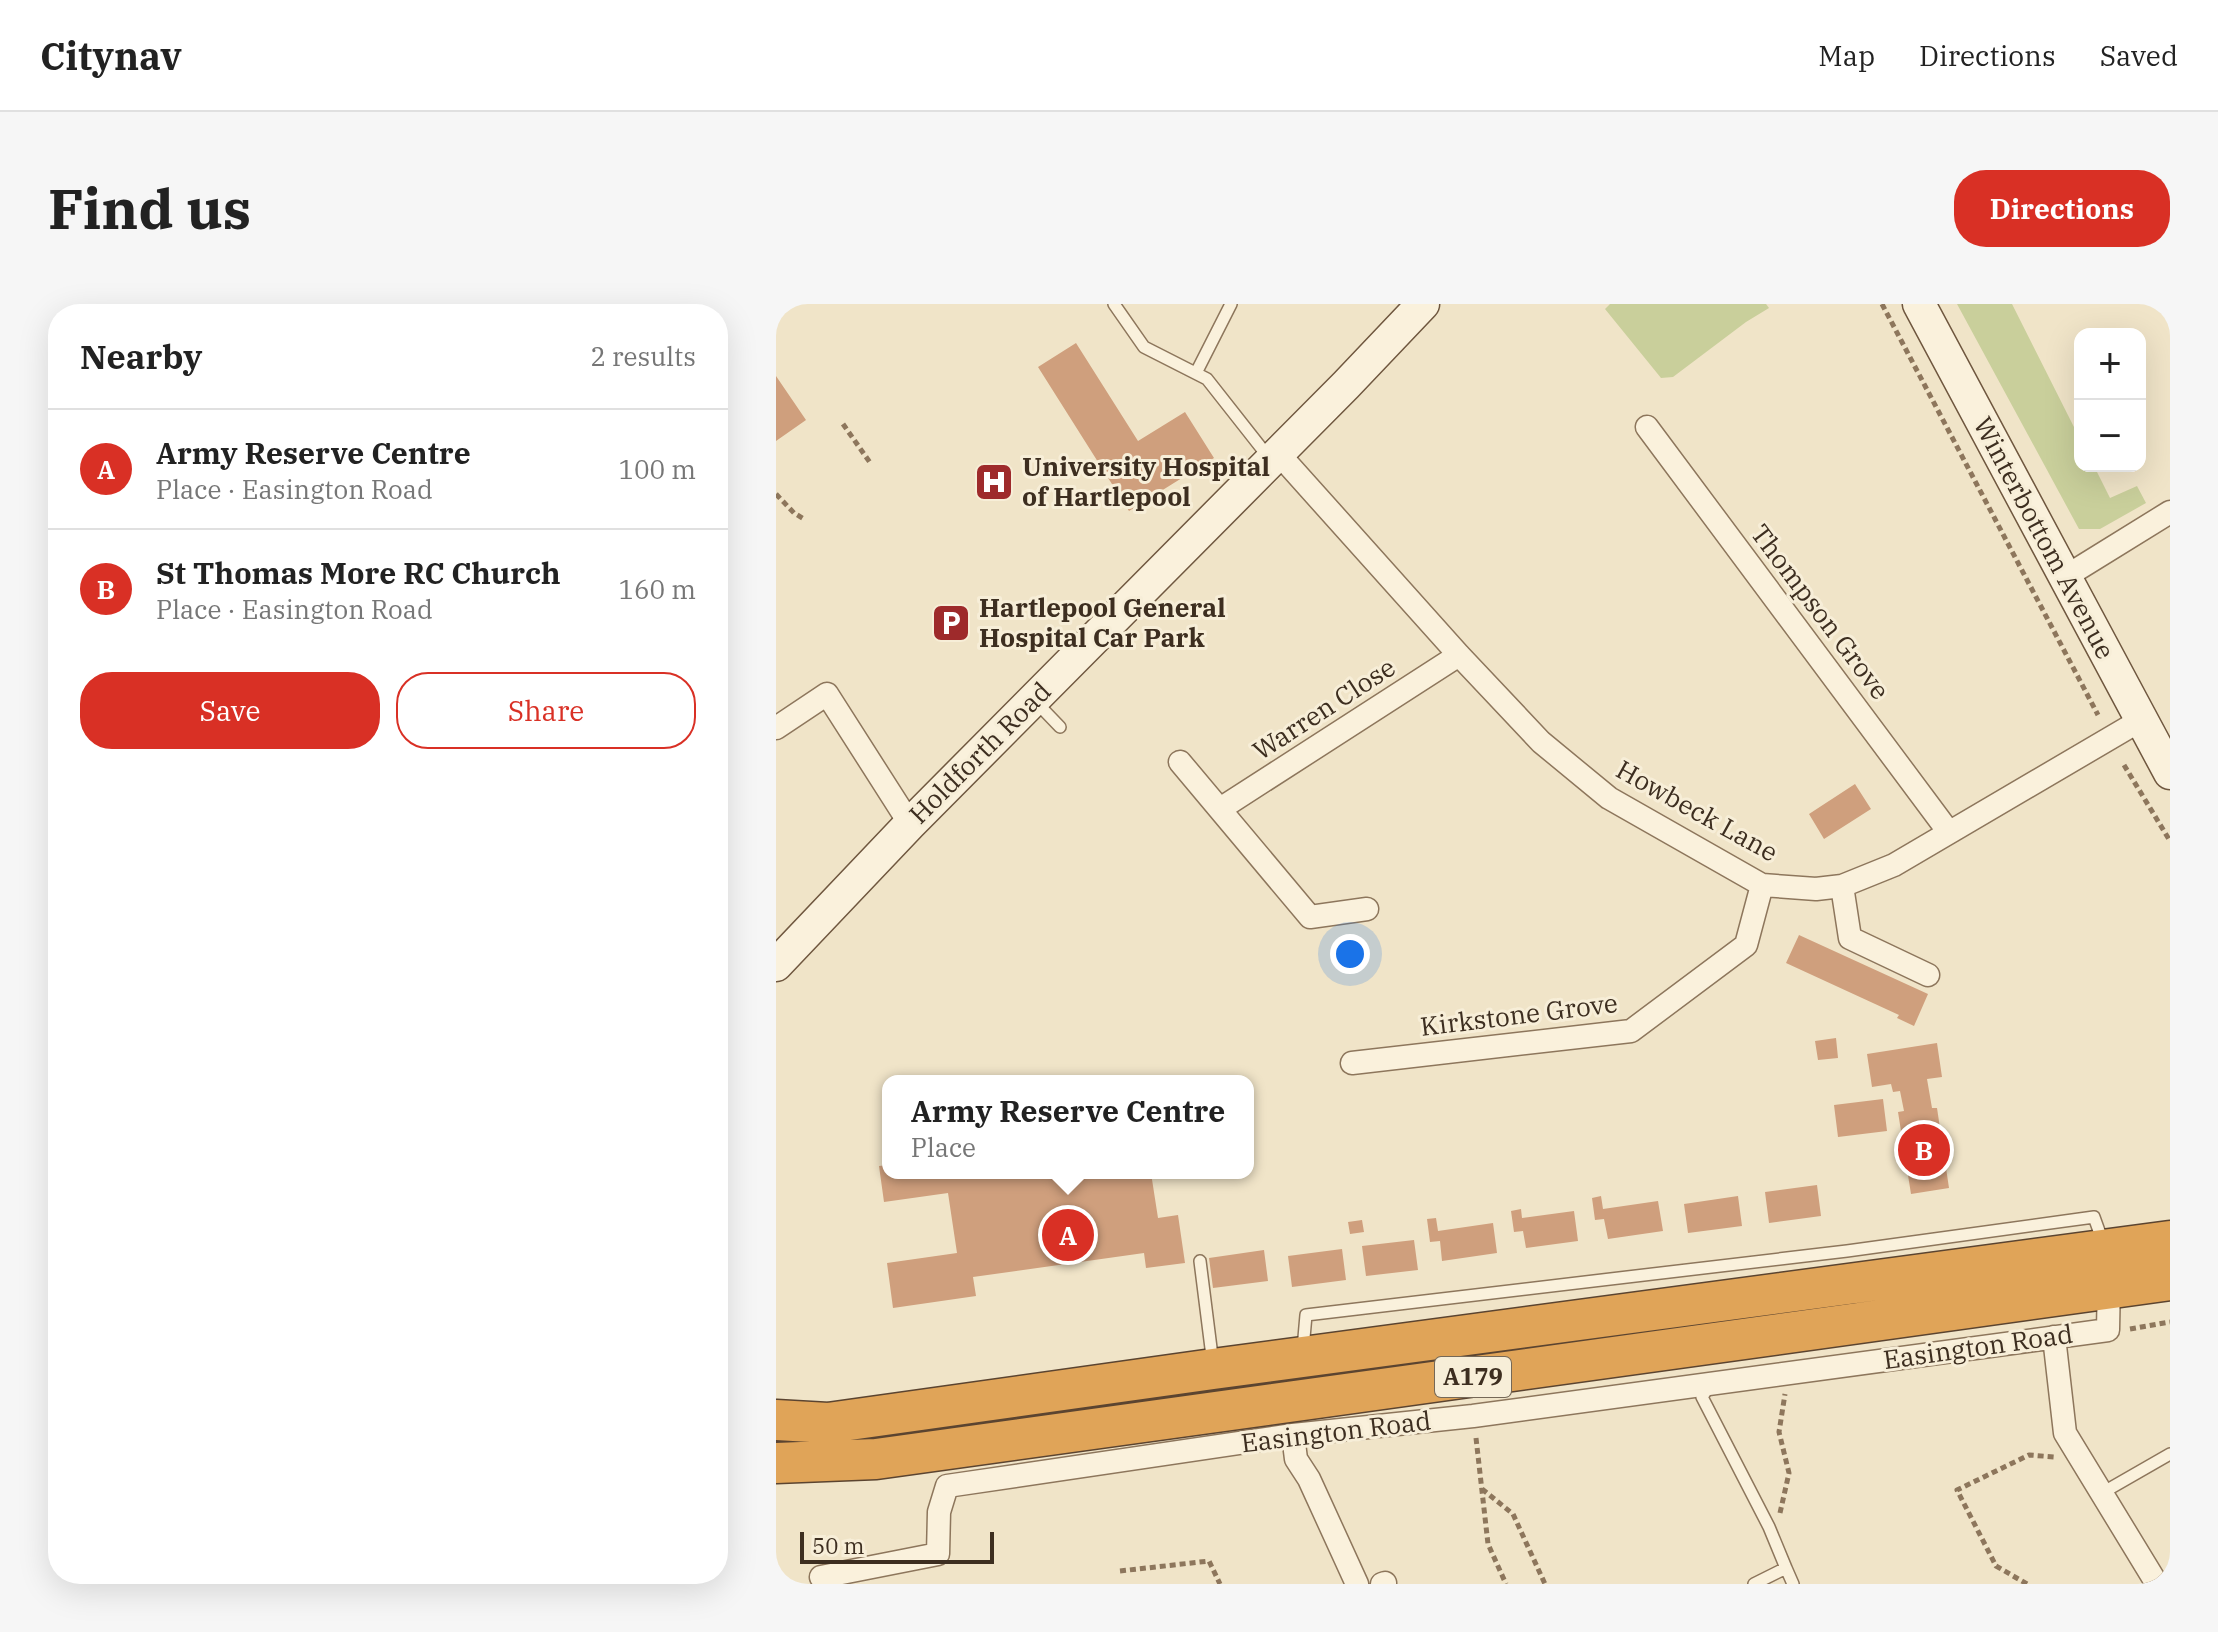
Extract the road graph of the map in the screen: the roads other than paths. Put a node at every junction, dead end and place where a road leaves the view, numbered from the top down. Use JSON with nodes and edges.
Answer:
{"nodes":[{"id":1,"x":1114,"y":304,"type":"edge"},
{"id":2,"x":1231,"y":304,"type":"edge"},
{"id":3,"x":1423,"y":304,"type":"edge"},
{"id":4,"x":1919,"y":304,"type":"edge"},
{"id":5,"x":1196,"y":373,"type":"junction"},
{"id":6,"x":1647,"y":427,"type":"dead end"},
{"id":7,"x":1274,"y":456,"type":"junction"},
{"id":8,"x":2170,"y":512,"type":"edge"},
{"id":9,"x":2065,"y":577,"type":"junction"},
{"id":10,"x":1459,"y":655,"type":"junction"},
{"id":11,"x":1034,"y":699,"type":"junction"},
{"id":12,"x":2141,"y":720,"type":"junction"},
{"id":13,"x":1060,"y":727,"type":"dead end"},
{"id":14,"x":776,"y":728,"type":"edge"},
{"id":15,"x":1180,"y":762,"type":"dead end"},
{"id":16,"x":2170,"y":773,"type":"edge"},
{"id":17,"x":1220,"y":809,"type":"junction"},
{"id":18,"x":910,"y":824,"type":"junction"},
{"id":19,"x":1948,"y":831,"type":"junction"},
{"id":20,"x":1762,"y":885,"type":"junction"},
{"id":21,"x":1842,"y":886,"type":"junction"},
{"id":22,"x":1367,"y":909,"type":"dead end"},
{"id":23,"x":776,"y":965,"type":"edge"},
{"id":24,"x":1928,"y":975,"type":"dead end"},
{"id":25,"x":1352,"y":1063,"type":"dead end"},
{"id":26,"x":2170,"y":1241,"type":"edge"},
{"id":27,"x":1200,"y":1261,"type":"dead end"},
{"id":28,"x":2107,"y":1269,"type":"junction"},
{"id":29,"x":2170,"y":1280,"type":"edge"},
{"id":30,"x":2054,"y":1337,"type":"junction"},
{"id":31,"x":1213,"y":1369,"type":"junction"},
{"id":32,"x":1711,"y":1384,"type":"junction"},
{"id":33,"x":947,"y":1405,"type":"junction"},
{"id":34,"x":1217,"y":1413,"type":"junction"},
{"id":35,"x":776,"y":1420,"type":"edge"},
{"id":36,"x":1293,"y":1435,"type":"junction"},
{"id":37,"x":953,"y":1447,"type":"junction"},
{"id":38,"x":2170,"y":1454,"type":"edge"},
{"id":39,"x":776,"y":1463,"type":"edge"},
{"id":40,"x":975,"y":1483,"type":"junction"},
{"id":41,"x":2102,"y":1493,"type":"junction"},
{"id":42,"x":1786,"y":1568,"type":"junction"},
{"id":43,"x":821,"y":1577,"type":"dead end"},
{"id":44,"x":1357,"y":1584,"type":"edge"},
{"id":45,"x":1754,"y":1584,"type":"edge"},
{"id":46,"x":1793,"y":1584,"type":"edge"},
{"id":47,"x":2157,"y":1584,"type":"edge"}],
"edges":[{"from":1,"to":5,"type":"lane"},
{"from":2,"to":5,"type":"lane"},
{"from":3,"to":7,"type":"street","name":"Holdforth Road"},
{"from":4,"to":9,"type":"street","name":"Winterbottom Avenue"},
{"from":5,"to":7,"type":"lane"},
{"from":6,"to":19,"type":"street","name":"Thompson Grove"},
{"from":7,"to":10,"type":"street","name":"Howbeck Lane"},
{"from":7,"to":11,"type":"street","name":"Holdforth Road"},
{"from":8,"to":9,"type":"street"},
{"from":9,"to":12,"type":"street","name":"Winterbottom Avenue"},
{"from":10,"to":17,"type":"street","name":"Warren Close"},
{"from":10,"to":20,"type":"street","name":"Howbeck Lane"},
{"from":11,"to":13,"type":"lane"},
{"from":11,"to":18,"type":"street","name":"Holdforth Road"},
{"from":12,"to":16,"type":"street","name":"Winterbottom Avenue"},
{"from":12,"to":19,"type":"street","name":"Howbeck Lane"},
{"from":14,"to":18,"type":"street"},
{"from":15,"to":17,"type":"street"},
{"from":17,"to":22,"type":"street"},
{"from":18,"to":23,"type":"street","name":"Holdforth Road"},
{"from":19,"to":21,"type":"street","name":"Howbeck Lane"},
{"from":20,"to":21,"type":"street","name":"Howbeck Lane"},
{"from":20,"to":25,"type":"street","name":"Kirkstone Grove"},
{"from":21,"to":24,"type":"street"},
{"from":26,"to":28,"type":"highway","name":"Easington Road","number":"A179"},
{"from":27,"to":31,"type":"lane"},
{"from":28,"to":29,"type":"highway","name":"Easington Road","number":"A179"},
{"from":28,"to":30,"type":"street","name":"Easington Road"},
{"from":28,"to":31,"type":"highway","name":"Easington Road","number":"A179"},
{"from":28,"to":34,"type":"highway","name":"Easington Road","number":"A179"},
{"from":30,"to":32,"type":"street","name":"Easington Road"},
{"from":30,"to":41,"type":"street"},
{"from":31,"to":33,"type":"highway","name":"Easington Road","number":"A179"},
{"from":31,"to":34,"type":"highway"},
{"from":32,"to":36,"type":"street","name":"Easington Road"},
{"from":32,"to":42,"type":"lane"},
{"from":33,"to":35,"type":"highway","name":"Easington Road","number":"A179"},
{"from":33,"to":37,"type":"street"},
{"from":34,"to":37,"type":"highway","name":"Easington Road","number":"A179"},
{"from":36,"to":40,"type":"street","name":"Easington Road"},
{"from":36,"to":44,"type":"street"},
{"from":37,"to":39,"type":"highway","name":"Easington Road","number":"A179"},
{"from":37,"to":40,"type":"street"},
{"from":38,"to":41,"type":"lane"},
{"from":40,"to":43,"type":"street","name":"Easington Road"},
{"from":41,"to":47,"type":"street"},
{"from":42,"to":45,"type":"lane"},
{"from":42,"to":46,"type":"lane"}]}
